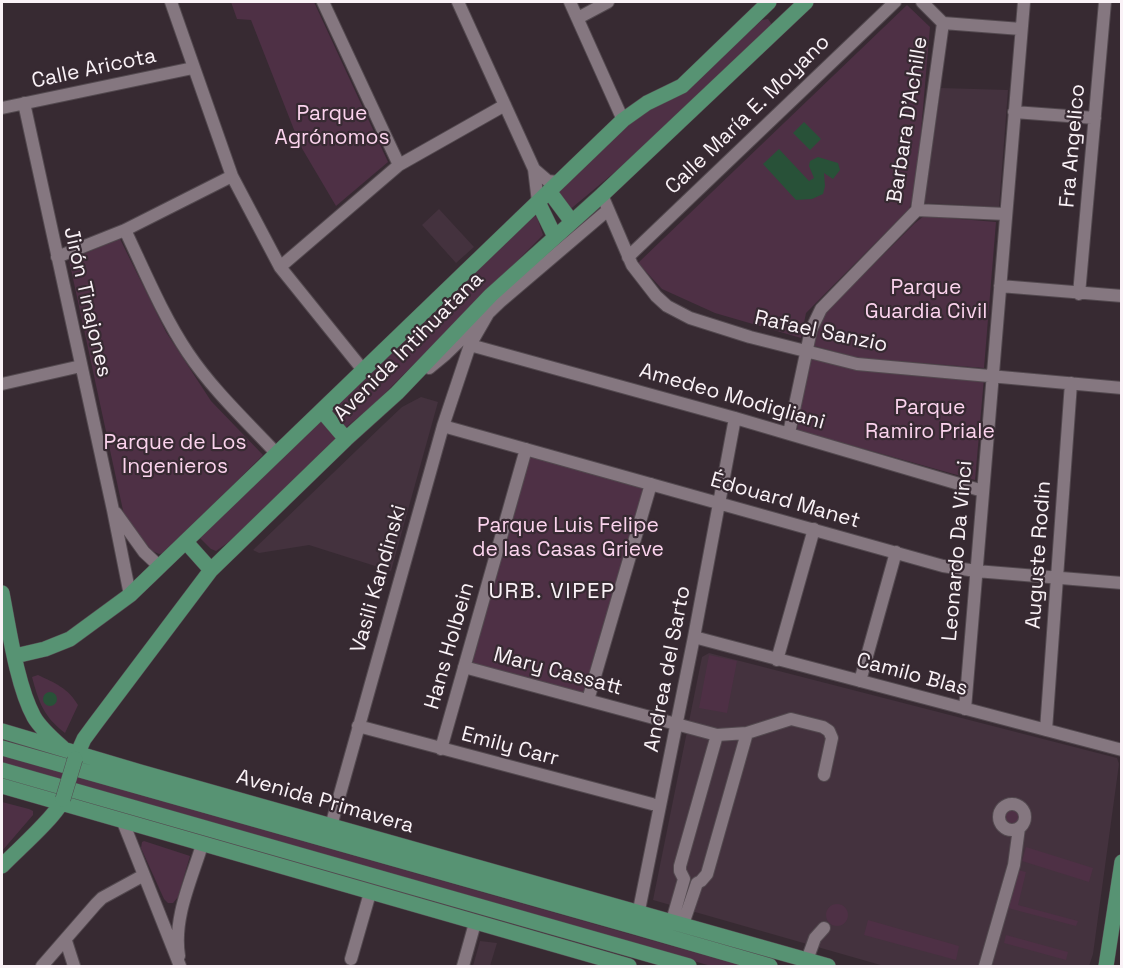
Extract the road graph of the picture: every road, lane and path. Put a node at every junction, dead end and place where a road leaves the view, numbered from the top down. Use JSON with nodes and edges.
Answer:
{"nodes":[{"id":1,"x":171,"y":2,"type":"edge"},
{"id":2,"x":323,"y":2,"type":"edge"},
{"id":3,"x":458,"y":2,"type":"edge"},
{"id":4,"x":570,"y":2,"type":"edge"},
{"id":5,"x":608,"y":2,"type":"edge"},
{"id":6,"x":806,"y":2,"type":"edge"},
{"id":7,"x":895,"y":2,"type":"edge"},
{"id":8,"x":922,"y":2,"type":"edge"},
{"id":9,"x":1024,"y":2,"type":"edge"},
{"id":10,"x":1105,"y":2,"type":"edge"},
{"id":11,"x":767,"y":3,"type":"edge"},
{"id":12,"x":578,"y":18,"type":"junction"},
{"id":13,"x":784,"y":23,"type":"junction"},
{"id":14,"x":943,"y":23,"type":"junction"},
{"id":15,"x":1022,"y":29,"type":"junction"},
{"id":16,"x":194,"y":68,"type":"junction"},
{"id":17,"x":24,"y":103,"type":"junction"},
{"id":18,"x":505,"y":105,"type":"junction"},
{"id":19,"x":2,"y":108,"type":"edge"},
{"id":20,"x":1014,"y":112,"type":"junction"},
{"id":21,"x":1095,"y":118,"type":"junction"},
{"id":22,"x":623,"y":120,"type":"junction"},
{"id":23,"x":399,"y":165,"type":"junction"},
{"id":24,"x":534,"y":168,"type":"junction"},
{"id":25,"x":231,"y":176,"type":"junction"},
{"id":26,"x":554,"y":186,"type":"junction"},
{"id":27,"x":602,"y":195,"type":"junction"},
{"id":28,"x":538,"y":202,"type":"junction"},
{"id":29,"x":589,"y":206,"type":"junction"},
{"id":30,"x":608,"y":210,"type":"junction"},
{"id":31,"x":917,"y":210,"type":"junction"},
{"id":32,"x":1006,"y":214,"type":"junction"},
{"id":33,"x":572,"y":222,"type":"junction"},
{"id":34,"x":125,"y":230,"type":"junction"},
{"id":35,"x":555,"y":237,"type":"junction"},
{"id":36,"x":57,"y":256,"type":"junction"},
{"id":37,"x":628,"y":257,"type":"junction"},
{"id":38,"x":280,"y":267,"type":"junction"},
{"id":39,"x":1000,"y":286,"type":"junction"},
{"id":40,"x":1079,"y":294,"type":"junction"},
{"id":41,"x":1122,"y":297,"type":"edge"},
{"id":42,"x":489,"y":312,"type":"junction"},
{"id":43,"x":481,"y":326,"type":"junction"},
{"id":44,"x":470,"y":345,"type":"junction"},
{"id":45,"x":493,"y":350,"type":"junction"},
{"id":46,"x":807,"y":352,"type":"junction"},
{"id":47,"x":446,"y":354,"type":"junction"},
{"id":48,"x":81,"y":366,"type":"junction"},
{"id":49,"x":363,"y":370,"type":"junction"},
{"id":50,"x":461,"y":370,"type":"junction"},
{"id":51,"x":992,"y":377,"type":"junction"},
{"id":52,"x":1071,"y":383,"type":"junction"},
{"id":53,"x":2,"y":384,"type":"edge"},
{"id":54,"x":1122,"y":388,"type":"edge"},
{"id":55,"x":397,"y":393,"type":"junction"},
{"id":56,"x":322,"y":411,"type":"junction"},
{"id":57,"x":735,"y":417,"type":"junction"},
{"id":58,"x":443,"y":426,"type":"junction"},
{"id":59,"x":789,"y":433,"type":"junction"},
{"id":60,"x":346,"y":439,"type":"junction"},
{"id":61,"x":526,"y":449,"type":"junction"},
{"id":62,"x":276,"y":453,"type":"junction"},
{"id":63,"x":651,"y":484,"type":"junction"},
{"id":64,"x":983,"y":491,"type":"junction"},
{"id":65,"x":720,"y":503,"type":"junction"},
{"id":66,"x":114,"y":510,"type":"junction"},
{"id":67,"x":814,"y":529,"type":"junction"},
{"id":68,"x":186,"y":542,"type":"junction"},
{"id":69,"x":896,"y":552,"type":"junction"},
{"id":70,"x":160,"y":567,"type":"junction"},
{"id":71,"x":211,"y":570,"type":"junction"},
{"id":72,"x":976,"y":571,"type":"junction"},
{"id":73,"x":1058,"y":578,"type":"junction"},
{"id":74,"x":1122,"y":583,"type":"edge"},
{"id":75,"x":2,"y":593,"type":"edge"},
{"id":76,"x":130,"y":595,"type":"junction"},
{"id":77,"x":694,"y":637,"type":"junction"},
{"id":78,"x":15,"y":656,"type":"junction"},
{"id":79,"x":777,"y":660,"type":"junction"},
{"id":80,"x":464,"y":667,"type":"junction"},
{"id":81,"x":860,"y":681,"type":"junction"},
{"id":82,"x":588,"y":700,"type":"junction"},
{"id":83,"x":965,"y":709,"type":"junction"},
{"id":84,"x":676,"y":724,"type":"junction"},
{"id":85,"x":358,"y":726,"type":"junction"},
{"id":86,"x":1046,"y":730,"type":"junction"},
{"id":87,"x":2,"y":731,"type":"edge"},
{"id":88,"x":747,"y":733,"type":"junction"},
{"id":89,"x":717,"y":735,"type":"junction"},
{"id":90,"x":2,"y":748,"type":"edge"},
{"id":91,"x":441,"y":749,"type":"junction"},
{"id":92,"x":1122,"y":750,"type":"edge"},
{"id":93,"x":72,"y":754,"type":"junction"},
{"id":94,"x":2,"y":770,"type":"edge"},
{"id":95,"x":824,"y":775,"type":"dead end"},
{"id":96,"x":2,"y":786,"type":"edge"},
{"id":97,"x":62,"y":801,"type":"junction"},
{"id":98,"x":652,"y":804,"type":"dead end"},
{"id":99,"x":123,"y":822,"type":"junction"},
{"id":100,"x":331,"y":826,"type":"junction"},
{"id":101,"x":1019,"y":828,"type":"dead end"},
{"id":102,"x":202,"y":845,"type":"junction"},
{"id":103,"x":1122,"y":862,"type":"edge"},
{"id":104,"x":2,"y":866,"type":"edge"},
{"id":105,"x":144,"y":875,"type":"junction"},
{"id":106,"x":684,"y":879,"type":"junction"},
{"id":107,"x":697,"y":883,"type":"junction"},
{"id":108,"x":151,"y":892,"type":"junction"},
{"id":109,"x":370,"y":893,"type":"junction"},
{"id":110,"x":186,"y":895,"type":"junction"},
{"id":111,"x":637,"y":919,"type":"junction"},
{"id":112,"x":475,"y":923,"type":"junction"},
{"id":113,"x":678,"y":923,"type":"junction"},
{"id":114,"x":824,"y":928,"type":"dead end"},
{"id":115,"x":66,"y":941,"type":"junction"},
{"id":116,"x":351,"y":959,"type":"dead end"},
{"id":117,"x":807,"y":960,"type":"junction"},
{"id":118,"x":42,"y":966,"type":"edge"},
{"id":119,"x":74,"y":966,"type":"edge"},
{"id":120,"x":180,"y":966,"type":"edge"},
{"id":121,"x":463,"y":966,"type":"edge"},
{"id":122,"x":629,"y":966,"type":"edge"},
{"id":123,"x":689,"y":966,"type":"edge"},
{"id":124,"x":770,"y":966,"type":"edge"},
{"id":125,"x":828,"y":966,"type":"edge"},
{"id":126,"x":985,"y":966,"type":"edge"},
{"id":127,"x":1106,"y":966,"type":"edge"}],
"edges":[{"from":1,"to":16,"type":"street"},
{"from":2,"to":23,"type":"street"},
{"from":3,"to":18,"type":"street"},
{"from":4,"to":12,"type":"street"},
{"from":5,"to":12,"type":"street"},
{"from":6,"to":13,"type":"main road","name":"Avenida Intihuatana"},
{"from":7,"to":37,"type":"street","name":"Calle María E. Moyano"},
{"from":8,"to":14,"type":"street"},
{"from":9,"to":15,"type":"street","name":"Leonardo Da Vinci"},
{"from":10,"to":21,"type":"street","name":"Fra Angelico"},
{"from":11,"to":13,"type":"main road"},
{"from":11,"to":22,"type":"main road","name":"Avenida Intihuatana"},
{"from":12,"to":22,"type":"street"},
{"from":13,"to":27,"type":"main road","name":"Avenida Intihuatana"},
{"from":14,"to":15,"type":"street"},
{"from":14,"to":31,"type":"street","name":"Barbara D'Achille"},
{"from":15,"to":20,"type":"street","name":"Leonardo Da Vinci"},
{"from":16,"to":17,"type":"street","name":"Calle Aricota"},
{"from":16,"to":25,"type":"street"},
{"from":17,"to":19,"type":"street","name":"Calle Aricota"},
{"from":17,"to":36,"type":"street","name":"Jirón Tinajones"},
{"from":18,"to":23,"type":"street"},
{"from":18,"to":24,"type":"street"},
{"from":20,"to":21,"type":"street"},
{"from":20,"to":32,"type":"street","name":"Leonardo Da Vinci"},
{"from":21,"to":40,"type":"street","name":"Fra Angelico"},
{"from":22,"to":26,"type":"main road","name":"Avenida Intihuatana"},
{"from":23,"to":38,"type":"street"},
{"from":24,"to":26,"type":"street"},
{"from":24,"to":28,"type":"street"},
{"from":25,"to":34,"type":"street"},
{"from":25,"to":38,"type":"street"},
{"from":26,"to":28,"type":"main road","name":"Avenida Intihuatana"},
{"from":26,"to":33,"type":"main road"},
{"from":27,"to":29,"type":"main road","name":"Avenida Intihuatana"},
{"from":27,"to":30,"type":"street","name":"Rafael Sanzio"},
{"from":28,"to":35,"type":"main road"},
{"from":28,"to":49,"type":"main road","name":"Avenida Intihuatana"},
{"from":29,"to":30,"type":"street"},
{"from":29,"to":33,"type":"main road","name":"Avenida Intihuatana"},
{"from":30,"to":37,"type":"street","name":"Rafael Sanzio"},
{"from":30,"to":42,"type":"street"},
{"from":31,"to":32,"type":"street"},
{"from":31,"to":46,"type":"street","name":"Barbara D'Achille"},
{"from":32,"to":39,"type":"street","name":"Leonardo Da Vinci"},
{"from":33,"to":35,"type":"main road","name":"Avenida Intihuatana"},
{"from":34,"to":36,"type":"street"},
{"from":34,"to":62,"type":"street"},
{"from":35,"to":55,"type":"main road","name":"Avenida Intihuatana"},
{"from":36,"to":48,"type":"street","name":"Jirón Tinajones"},
{"from":37,"to":46,"type":"street","name":"Rafael Sanzio"},
{"from":38,"to":49,"type":"street"},
{"from":39,"to":40,"type":"street"},
{"from":39,"to":51,"type":"street","name":"Leonardo Da Vinci"},
{"from":40,"to":41,"type":"street"},
{"from":42,"to":43,"type":"street","name":"Vasili Kandinski"},
{"from":42,"to":47,"type":"street"},
{"from":43,"to":44,"type":"street","name":"Vasili Kandinski"},
{"from":43,"to":45,"type":"street"},
{"from":44,"to":45,"type":"street","name":"Amedeo Modigliani"},
{"from":44,"to":47,"type":"street"},
{"from":44,"to":50,"type":"street","name":"Vasili Kandinski"},
{"from":45,"to":57,"type":"street","name":"Amedeo Modigliani"},
{"from":46,"to":51,"type":"street","name":"Rafael Sanzio"},
{"from":46,"to":59,"type":"street","name":"Barbara D'Achille"},
{"from":47,"to":50,"type":"street"},
{"from":47,"to":55,"type":"street"},
{"from":48,"to":53,"type":"street"},
{"from":48,"to":66,"type":"street","name":"Jirón Tinajones"},
{"from":49,"to":56,"type":"main road","name":"Avenida Intihuatana"},
{"from":50,"to":58,"type":"street","name":"Vasili Kandinski"},
{"from":51,"to":52,"type":"street","name":"Rafael Sanzio"},
{"from":51,"to":64,"type":"street","name":"Leonardo Da Vinci"},
{"from":52,"to":54,"type":"street","name":"Rafael Sanzio"},
{"from":52,"to":73,"type":"street","name":"Auguste Rodin"},
{"from":55,"to":60,"type":"main road","name":"Avenida Intihuatana"},
{"from":56,"to":60,"type":"main road"},
{"from":56,"to":62,"type":"main road","name":"Avenida Intihuatana"},
{"from":57,"to":59,"type":"street","name":"Amedeo Modigliani"},
{"from":57,"to":65,"type":"street","name":"Andrea del Sarto"},
{"from":58,"to":61,"type":"street","name":"Édouard Manet"},
{"from":58,"to":85,"type":"street","name":"Vasili Kandinski"},
{"from":59,"to":64,"type":"street","name":"Amedeo Modigliani"},
{"from":60,"to":71,"type":"main road","name":"Avenida Intihuatana"},
{"from":61,"to":63,"type":"street","name":"Édouard Manet"},
{"from":61,"to":80,"type":"street","name":"Hans Holbein"},
{"from":62,"to":68,"type":"main road","name":"Avenida Intihuatana"},
{"from":63,"to":65,"type":"street","name":"Édouard Manet"},
{"from":63,"to":82,"type":"street"},
{"from":64,"to":72,"type":"street","name":"Leonardo Da Vinci"},
{"from":65,"to":67,"type":"street","name":"Édouard Manet"},
{"from":65,"to":77,"type":"street","name":"Andrea del Sarto"},
{"from":66,"to":70,"type":"street","name":"Jirón Tinajones"},
{"from":66,"to":76,"type":"street","name":"Jirón Tinajones"},
{"from":67,"to":69,"type":"street","name":"Édouard Manet"},
{"from":67,"to":79,"type":"street"},
{"from":68,"to":70,"type":"main road","name":"Avenida Intihuatana"},
{"from":68,"to":71,"type":"main road"},
{"from":69,"to":72,"type":"street","name":"Édouard Manet"},
{"from":69,"to":81,"type":"street"},
{"from":70,"to":76,"type":"main road","name":"Avenida Intihuatana"},
{"from":71,"to":93,"type":"main road","name":"Avenida Intihuatana"},
{"from":72,"to":73,"type":"street","name":"Édouard Manet"},
{"from":72,"to":83,"type":"street","name":"Leonardo Da Vinci"},
{"from":73,"to":74,"type":"street","name":"Édouard Manet"},
{"from":73,"to":86,"type":"street","name":"Auguste Rodin"},
{"from":75,"to":78,"type":"main road"},
{"from":76,"to":78,"type":"main road","name":"Avenida Intihuatana"},
{"from":77,"to":79,"type":"street","name":"Camilo Blas"},
{"from":77,"to":84,"type":"street","name":"Andrea del Sarto"},
{"from":78,"to":93,"type":"main road"},
{"from":79,"to":81,"type":"street","name":"Camilo Blas"},
{"from":80,"to":82,"type":"street","name":"Mary Cassatt"},
{"from":80,"to":91,"type":"street","name":"Hans Holbein"},
{"from":81,"to":83,"type":"street","name":"Camilo Blas"},
{"from":82,"to":84,"type":"street","name":"Mary Cassatt"},
{"from":83,"to":86,"type":"street","name":"Camilo Blas"},
{"from":84,"to":89,"type":"street","name":"Mary Cassatt"},
{"from":84,"to":111,"type":"street","name":"Andrea del Sarto"},
{"from":85,"to":91,"type":"street","name":"Emily Carr"},
{"from":85,"to":100,"type":"street","name":"Vasili Kandinski"},
{"from":86,"to":92,"type":"street","name":"Camilo Blas"},
{"from":87,"to":93,"type":"main road","name":"Avenida Primavera"},
{"from":88,"to":89,"type":"street","name":"Mary Cassatt"},
{"from":88,"to":95,"type":"street","name":"Mary Cassatt"},
{"from":88,"to":107,"type":"street"},
{"from":89,"to":106,"type":"street"},
{"from":90,"to":111,"type":"main road","name":"Avenida Primavera"},
{"from":91,"to":98,"type":"street","name":"Emily Carr"},
{"from":93,"to":97,"type":"main road","name":"Avenida Intihuatana","bridge":true},
{"from":93,"to":100,"type":"main road","name":"Avenida Primavera"},
{"from":94,"to":123,"type":"main road"},
{"from":96,"to":97,"type":"main road"},
{"from":97,"to":99,"type":"main road"},
{"from":97,"to":104,"type":"main road"},
{"from":99,"to":102,"type":"main road"},
{"from":99,"to":105,"type":"street"},
{"from":100,"to":111,"type":"main road","name":"Avenida Primavera"},
{"from":101,"to":126,"type":"street"},
{"from":102,"to":109,"type":"main road"},
{"from":102,"to":110,"type":"street"},
{"from":103,"to":127,"type":"main road"},
{"from":105,"to":108,"type":"street"},
{"from":105,"to":115,"type":"street"},
{"from":106,"to":107,"type":"street"},
{"from":106,"to":113,"type":"street"},
{"from":107,"to":113,"type":"street"},
{"from":108,"to":110,"type":"street"},
{"from":108,"to":120,"type":"street"},
{"from":109,"to":112,"type":"main road"},
{"from":109,"to":116,"type":"street"},
{"from":110,"to":120,"type":"street"},
{"from":111,"to":113,"type":"main road"},
{"from":111,"to":124,"type":"main road"},
{"from":112,"to":121,"type":"street"},
{"from":112,"to":122,"type":"main road"},
{"from":113,"to":117,"type":"main road"},
{"from":114,"to":117,"type":"street"},
{"from":115,"to":118,"type":"street"},
{"from":115,"to":119,"type":"street"},
{"from":117,"to":125,"type":"main road"}]}
